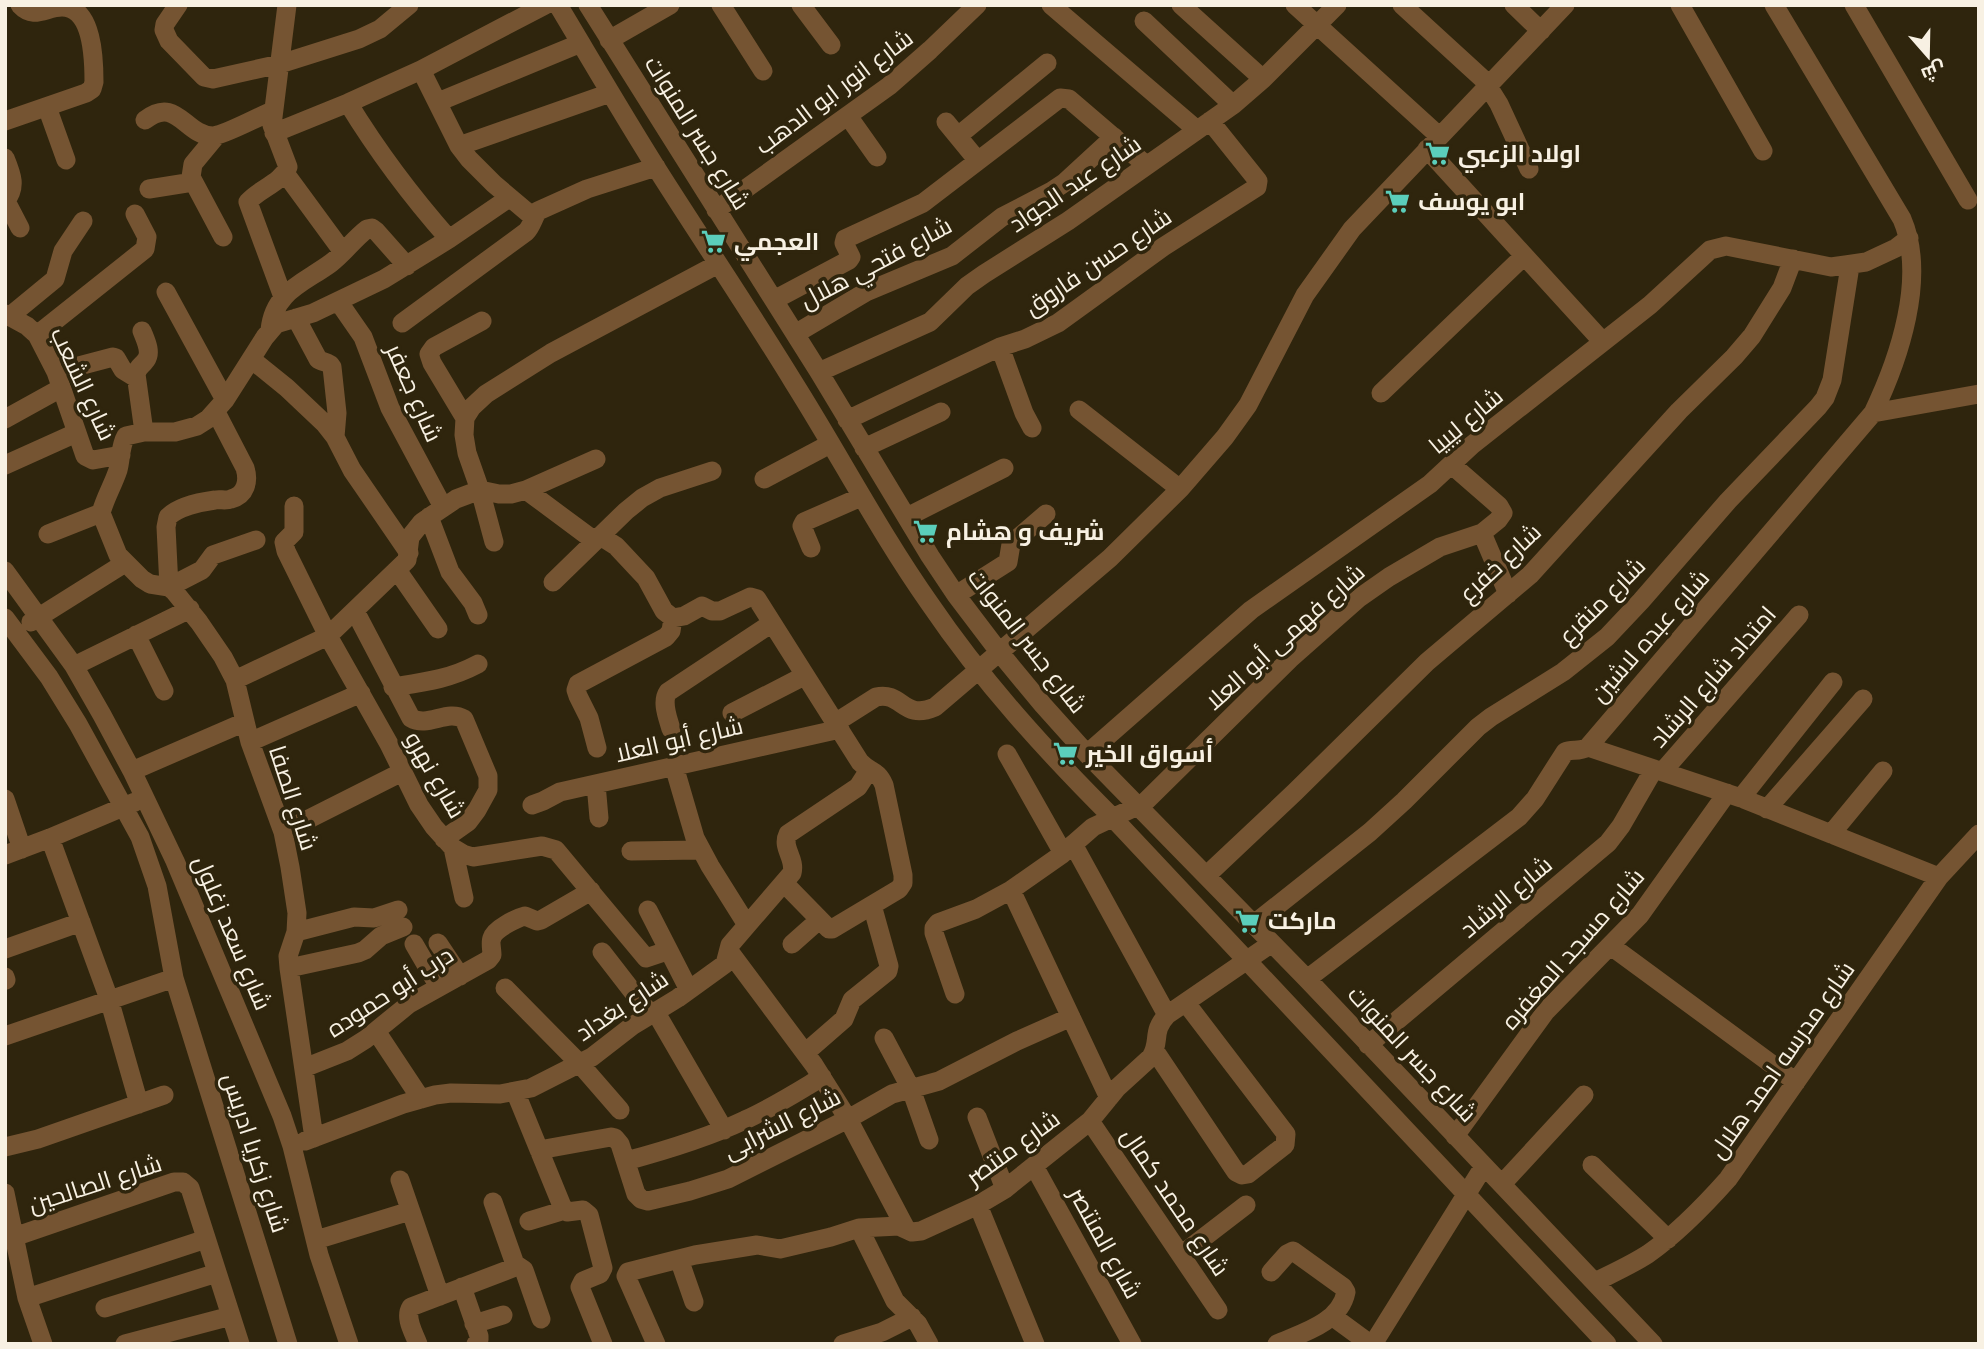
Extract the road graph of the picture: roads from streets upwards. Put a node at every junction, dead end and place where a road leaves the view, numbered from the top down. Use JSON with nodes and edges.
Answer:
{"nodes":[{"id":1,"x":20,"y":5,"type":"edge"},
{"id":2,"x":288,"y":5,"type":"edge"},
{"id":3,"x":409,"y":5,"type":"edge"},
{"id":4,"x":545,"y":5,"type":"edge"},
{"id":5,"x":558,"y":5,"type":"edge"},
{"id":6,"x":588,"y":5,"type":"edge"},
{"id":7,"x":721,"y":5,"type":"edge"},
{"id":8,"x":801,"y":5,"type":"edge"},
{"id":9,"x":976,"y":5,"type":"edge"},
{"id":10,"x":1052,"y":5,"type":"edge"},
{"id":11,"x":1181,"y":5,"type":"edge"},
{"id":12,"x":1295,"y":5,"type":"edge"},
{"id":13,"x":1337,"y":5,"type":"edge"},
{"id":14,"x":1402,"y":5,"type":"edge"},
{"id":15,"x":1514,"y":5,"type":"edge"},
{"id":16,"x":1565,"y":5,"type":"edge"},
{"id":17,"x":1680,"y":5,"type":"edge"},
{"id":18,"x":1774,"y":5,"type":"edge"},
{"id":19,"x":1854,"y":5,"type":"edge"},
{"id":20,"x":659,"y":8,"type":"edge"},
{"id":21,"x":169,"y":10,"type":"edge"},
{"id":22,"x":1144,"y":21,"type":"dead end"},
{"id":23,"x":1318,"y":25,"type":"junction"},
{"id":24,"x":1541,"y":31,"type":"junction"},
{"id":25,"x":609,"y":40,"type":"junction"},
{"id":26,"x":581,"y":43,"type":"junction"},
{"id":27,"x":831,"y":45,"type":"dead end"},
{"id":28,"x":1047,"y":63,"type":"dead end"},
{"id":29,"x":280,"y":64,"type":"junction"},
{"id":30,"x":421,"y":70,"type":"junction"},
{"id":31,"x":763,"y":71,"type":"dead end"},
{"id":32,"x":1263,"y":79,"type":"junction"},
{"id":33,"x":1488,"y":85,"type":"junction"},
{"id":34,"x":610,"y":93,"type":"junction"},
{"id":35,"x":438,"y":102,"type":"junction"},
{"id":36,"x":348,"y":103,"type":"junction"},
{"id":37,"x":1233,"y":105,"type":"junction"},
{"id":38,"x":47,"y":107,"type":"junction"},
{"id":39,"x":273,"y":111,"type":"junction"},
{"id":40,"x":848,"y":116,"type":"junction"},
{"id":41,"x":145,"y":120,"type":"dead end"},
{"id":42,"x":5,"y":121,"type":"edge"},
{"id":43,"x":1203,"y":125,"type":"junction"},
{"id":44,"x":274,"y":133,"type":"junction"},
{"id":45,"x":217,"y":135,"type":"junction"},
{"id":46,"x":1114,"y":137,"type":"junction"},
{"id":47,"x":1433,"y":142,"type":"junction"},
{"id":48,"x":459,"y":146,"type":"junction"},
{"id":49,"x":1763,"y":151,"type":"dead end"},
{"id":50,"x":877,"y":157,"type":"dead end"},
{"id":51,"x":5,"y":158,"type":"edge"},
{"id":52,"x":66,"y":160,"type":"dead end"},
{"id":53,"x":978,"y":161,"type":"junction"},
{"id":54,"x":1146,"y":165,"type":"junction"},
{"id":55,"x":656,"y":167,"type":"junction"},
{"id":56,"x":1529,"y":169,"type":"dead end"},
{"id":57,"x":285,"y":173,"type":"junction"},
{"id":58,"x":193,"y":182,"type":"junction"},
{"id":59,"x":149,"y":189,"type":"dead end"},
{"id":60,"x":509,"y":198,"type":"junction"},
{"id":61,"x":1968,"y":201,"type":"dead end"},
{"id":62,"x":5,"y":202,"type":"edge"},
{"id":63,"x":716,"y":210,"type":"junction"},
{"id":64,"x":135,"y":214,"type":"dead end"},
{"id":65,"x":533,"y":217,"type":"junction"},
{"id":66,"x":83,"y":221,"type":"dead end"},
{"id":67,"x":255,"y":224,"type":"junction"},
{"id":68,"x":20,"y":228,"type":"dead end"},
{"id":69,"x":1909,"y":238,"type":"junction"},
{"id":70,"x":449,"y":239,"type":"junction"},
{"id":71,"x":343,"y":253,"type":"junction"},
{"id":72,"x":1524,"y":256,"type":"junction"},
{"id":73,"x":1793,"y":259,"type":"junction"},
{"id":74,"x":718,"y":264,"type":"junction"},
{"id":75,"x":407,"y":266,"type":"junction"},
{"id":76,"x":1850,"y":266,"type":"junction"},
{"id":77,"x":166,"y":292,"type":"dead end"},
{"id":78,"x":283,"y":297,"type":"junction"},
{"id":79,"x":774,"y":300,"type":"junction"},
{"id":80,"x":338,"y":301,"type":"junction"},
{"id":81,"x":8,"y":315,"type":"edge"},
{"id":82,"x":296,"y":318,"type":"junction"},
{"id":83,"x":482,"y":321,"type":"dead end"},
{"id":84,"x":402,"y":323,"type":"dead end"},
{"id":85,"x":270,"y":330,"type":"junction"},
{"id":86,"x":142,"y":331,"type":"dead end"},
{"id":87,"x":795,"y":334,"type":"junction"},
{"id":88,"x":37,"y":335,"type":"junction"},
{"id":89,"x":1603,"y":342,"type":"junction"},
{"id":90,"x":1000,"y":347,"type":"junction"},
{"id":91,"x":251,"y":359,"type":"junction"},
{"id":92,"x":819,"y":372,"type":"junction"},
{"id":93,"x":136,"y":378,"type":"junction"},
{"id":94,"x":59,"y":380,"type":"junction"},
{"id":95,"x":1381,"y":393,"type":"dead end"},
{"id":96,"x":1979,"y":394,"type":"edge"},
{"id":97,"x":221,"y":406,"type":"junction"},
{"id":98,"x":1080,"y":410,"type":"dead end"},
{"id":99,"x":941,"y":412,"type":"dead end"},
{"id":100,"x":1873,"y":413,"type":"junction"},
{"id":101,"x":465,"y":418,"type":"junction"},
{"id":102,"x":5,"y":419,"type":"edge"},
{"id":103,"x":847,"y":420,"type":"junction"},
{"id":104,"x":1032,"y":428,"type":"dead end"},
{"id":105,"x":144,"y":432,"type":"junction"},
{"id":106,"x":76,"y":433,"type":"junction"},
{"id":107,"x":335,"y":437,"type":"junction"},
{"id":108,"x":830,"y":444,"type":"junction"},
{"id":109,"x":864,"y":448,"type":"junction"},
{"id":110,"x":121,"y":455,"type":"junction"},
{"id":111,"x":596,"y":459,"type":"dead end"},
{"id":112,"x":5,"y":465,"type":"edge"},
{"id":113,"x":1452,"y":465,"type":"junction"},
{"id":114,"x":1004,"y":468,"type":"dead end"},
{"id":115,"x":712,"y":471,"type":"dead end"},
{"id":116,"x":764,"y":480,"type":"dead end"},
{"id":117,"x":1180,"y":489,"type":"junction"},
{"id":118,"x":526,"y":490,"type":"junction"},
{"id":119,"x":480,"y":491,"type":"junction"},
{"id":120,"x":861,"y":497,"type":"junction"},
{"id":121,"x":294,"y":506,"type":"dead end"},
{"id":122,"x":436,"y":512,"type":"junction"},
{"id":123,"x":101,"y":513,"type":"junction"},
{"id":124,"x":1046,"y":514,"type":"dead end"},
{"id":125,"x":907,"y":517,"type":"junction"},
{"id":126,"x":1482,"y":533,"type":"junction"},
{"id":127,"x":48,"y":534,"type":"dead end"},
{"id":128,"x":599,"y":539,"type":"junction"},
{"id":129,"x":256,"y":540,"type":"dead end"},
{"id":130,"x":494,"y":542,"type":"dead end"},
{"id":131,"x":811,"y":548,"type":"dead end"},
{"id":132,"x":409,"y":553,"type":"junction"},
{"id":133,"x":125,"y":563,"type":"junction"},
{"id":134,"x":397,"y":570,"type":"junction"},
{"id":135,"x":5,"y":571,"type":"edge"},
{"id":136,"x":553,"y":582,"type":"dead end"},
{"id":137,"x":169,"y":587,"type":"junction"},
{"id":138,"x":1508,"y":594,"type":"junction"},
{"id":139,"x":956,"y":595,"type":"junction"},
{"id":140,"x":190,"y":609,"type":"junction"},
{"id":141,"x":355,"y":611,"type":"junction"},
{"id":142,"x":478,"y":615,"type":"dead end"},
{"id":143,"x":1799,"y":615,"type":"dead end"},
{"id":144,"x":40,"y":617,"type":"junction"},
{"id":145,"x":673,"y":618,"type":"junction"},
{"id":146,"x":772,"y":623,"type":"junction"},
{"id":147,"x":9,"y":628,"type":"edge"},
{"id":148,"x":438,"y":629,"type":"dead end"},
{"id":149,"x":136,"y":635,"type":"junction"},
{"id":150,"x":328,"y":636,"type":"junction"},
{"id":151,"x":1000,"y":653,"type":"junction"},
{"id":152,"x":478,"y":664,"type":"dead end"},
{"id":153,"x":74,"y":666,"type":"junction"},
{"id":154,"x":979,"y":671,"type":"junction"},
{"id":155,"x":804,"y":676,"type":"junction"},
{"id":156,"x":235,"y":680,"type":"junction"},
{"id":157,"x":1833,"y":682,"type":"dead end"},
{"id":158,"x":393,"y":687,"type":"junction"},
{"id":159,"x":164,"y":691,"type":"dead end"},
{"id":160,"x":361,"y":693,"type":"junction"},
{"id":161,"x":1863,"y":699,"type":"dead end"},
{"id":162,"x":732,"y":713,"type":"dead end"},
{"id":163,"x":245,"y":722,"type":"junction"},
{"id":164,"x":837,"y":726,"type":"junction"},
{"id":165,"x":671,"y":729,"type":"dead end"},
{"id":166,"x":250,"y":742,"type":"junction"},
{"id":167,"x":1588,"y":747,"type":"junction"},
{"id":168,"x":597,"y":748,"type":"dead end"},
{"id":169,"x":1007,"y":754,"type":"dead end"},
{"id":170,"x":1087,"y":754,"type":"junction"},
{"id":171,"x":674,"y":766,"type":"junction"},
{"id":172,"x":869,"y":770,"type":"junction"},
{"id":173,"x":1659,"y":770,"type":"junction"},
{"id":174,"x":132,"y":771,"type":"junction"},
{"id":175,"x":1883,"y":771,"type":"dead end"},
{"id":176,"x":402,"y":772,"type":"junction"},
{"id":177,"x":596,"y":784,"type":"junction"},
{"id":178,"x":1734,"y":796,"type":"junction"},
{"id":179,"x":145,"y":797,"type":"junction"},
{"id":180,"x":5,"y":799,"type":"edge"},
{"id":181,"x":532,"y":805,"type":"dead end"},
{"id":182,"x":125,"y":806,"type":"junction"},
{"id":183,"x":1139,"y":806,"type":"junction"},
{"id":184,"x":1767,"y":809,"type":"junction"},
{"id":185,"x":1112,"y":817,"type":"junction"},
{"id":186,"x":599,"y":818,"type":"dead end"},
{"id":187,"x":283,"y":832,"type":"junction"},
{"id":188,"x":1831,"y":834,"type":"junction"},
{"id":189,"x":1979,"y":834,"type":"edge"},
{"id":190,"x":50,"y":838,"type":"junction"},
{"id":191,"x":449,"y":843,"type":"junction"},
{"id":192,"x":1068,"y":849,"type":"junction"},
{"id":193,"x":701,"y":850,"type":"junction"},
{"id":194,"x":631,"y":851,"type":"dead end"},
{"id":195,"x":14,"y":852,"type":"edge"},
{"id":196,"x":1207,"y":875,"type":"junction"},
{"id":197,"x":1940,"y":877,"type":"junction"},
{"id":198,"x":784,"y":883,"type":"junction"},
{"id":199,"x":1012,"y":890,"type":"junction"},
{"id":200,"x":591,"y":891,"type":"junction"},
{"id":201,"x":464,"y":898,"type":"dead end"},
{"id":202,"x":872,"y":905,"type":"junction"},
{"id":203,"x":648,"y":910,"type":"dead end"},
{"id":204,"x":819,"y":920,"type":"junction"},
{"id":205,"x":81,"y":922,"type":"junction"},
{"id":206,"x":1254,"y":924,"type":"junction"},
{"id":207,"x":747,"y":925,"type":"junction"},
{"id":208,"x":296,"y":932,"type":"junction"},
{"id":209,"x":438,"y":943,"type":"dead end"},
{"id":210,"x":1272,"y":943,"type":"junction"},
{"id":211,"x":414,"y":944,"type":"dead end"},
{"id":212,"x":792,"y":944,"type":"dead end"},
{"id":213,"x":1611,"y":946,"type":"junction"},
{"id":214,"x":5,"y":949,"type":"edge"},
{"id":215,"x":667,"y":951,"type":"junction"},
{"id":216,"x":729,"y":951,"type":"junction"},
{"id":217,"x":602,"y":952,"type":"dead end"},
{"id":218,"x":1246,"y":961,"type":"junction"},
{"id":219,"x":289,"y":968,"type":"junction"},
{"id":220,"x":460,"y":976,"type":"junction"},
{"id":221,"x":174,"y":978,"type":"junction"},
{"id":222,"x":1307,"y":979,"type":"junction"},
{"id":223,"x":439,"y":987,"type":"junction"},
{"id":224,"x":505,"y":988,"type":"dead end"},
{"id":225,"x":689,"y":990,"type":"junction"},
{"id":226,"x":955,"y":994,"type":"dead end"},
{"id":227,"x":109,"y":999,"type":"junction"},
{"id":228,"x":1186,"y":1003,"type":"junction"},
{"id":229,"x":653,"y":1013,"type":"junction"},
{"id":230,"x":1167,"y":1015,"type":"junction"},
{"id":231,"x":1071,"y":1017,"type":"junction"},
{"id":232,"x":376,"y":1031,"type":"junction"},
{"id":233,"x":5,"y":1035,"type":"edge"},
{"id":234,"x":884,"y":1038,"type":"dead end"},
{"id":235,"x":1368,"y":1045,"type":"junction"},
{"id":236,"x":1155,"y":1051,"type":"junction"},
{"id":237,"x":806,"y":1053,"type":"junction"},
{"id":238,"x":580,"y":1064,"type":"junction"},
{"id":239,"x":304,"y":1068,"type":"junction"},
{"id":240,"x":822,"y":1077,"type":"junction"},
{"id":241,"x":1796,"y":1083,"type":"junction"},
{"id":242,"x":911,"y":1089,"type":"junction"},
{"id":243,"x":515,"y":1091,"type":"junction"},
{"id":244,"x":1584,"y":1095,"type":"dead end"},
{"id":245,"x":164,"y":1096,"type":"dead end"},
{"id":246,"x":1109,"y":1098,"type":"junction"},
{"id":247,"x":421,"y":1099,"type":"junction"},
{"id":248,"x":139,"y":1104,"type":"junction"},
{"id":249,"x":620,"y":1110,"type":"dead end"},
{"id":250,"x":977,"y":1117,"type":"dead end"},
{"id":251,"x":848,"y":1119,"type":"junction"},
{"id":252,"x":1090,"y":1121,"type":"junction"},
{"id":253,"x":724,"y":1130,"type":"junction"},
{"id":254,"x":1455,"y":1136,"type":"junction"},
{"id":255,"x":314,"y":1138,"type":"junction"},
{"id":256,"x":929,"y":1140,"type":"dead end"},
{"id":257,"x":292,"y":1146,"type":"junction"},
{"id":258,"x":5,"y":1147,"type":"edge"},
{"id":259,"x":539,"y":1150,"type":"junction"},
{"id":260,"x":626,"y":1161,"type":"junction"},
{"id":261,"x":1592,"y":1165,"type":"dead end"},
{"id":262,"x":1034,"y":1166,"type":"junction"},
{"id":263,"x":1484,"y":1166,"type":"junction"},
{"id":264,"x":400,"y":1180,"type":"dead end"},
{"id":265,"x":1502,"y":1184,"type":"junction"},
{"id":266,"x":1005,"y":1189,"type":"junction"},
{"id":267,"x":1467,"y":1196,"type":"junction"},
{"id":268,"x":493,"y":1202,"type":"dead end"},
{"id":269,"x":6,"y":1205,"type":"edge"},
{"id":270,"x":978,"y":1205,"type":"junction"},
{"id":271,"x":1246,"y":1205,"type":"dead end"},
{"id":272,"x":410,"y":1211,"type":"junction"},
{"id":273,"x":568,"y":1211,"type":"junction"},
{"id":274,"x":530,"y":1221,"type":"dead end"},
{"id":275,"x":859,"y":1228,"type":"junction"},
{"id":276,"x":906,"y":1229,"type":"junction"},
{"id":277,"x":14,"y":1237,"type":"junction"},
{"id":278,"x":206,"y":1239,"type":"junction"},
{"id":279,"x":1668,"y":1239,"type":"junction"},
{"id":280,"x":316,"y":1240,"type":"junction"},
{"id":281,"x":1181,"y":1255,"type":"junction"},
{"id":282,"x":679,"y":1259,"type":"junction"},
{"id":283,"x":516,"y":1267,"type":"junction"},
{"id":284,"x":1271,"y":1272,"type":"dead end"},
{"id":285,"x":217,"y":1273,"type":"junction"},
{"id":286,"x":1595,"y":1282,"type":"junction"},
{"id":287,"x":461,"y":1287,"type":"junction"},
{"id":288,"x":440,"y":1296,"type":"junction"},
{"id":289,"x":27,"y":1298,"type":"junction"},
{"id":290,"x":694,"y":1302,"type":"dead end"},
{"id":291,"x":105,"y":1308,"type":"dead end"},
{"id":292,"x":1219,"y":1310,"type":"dead end"},
{"id":293,"x":503,"y":1315,"type":"dead end"},
{"id":294,"x":1332,"y":1316,"type":"junction"},
{"id":295,"x":232,"y":1317,"type":"junction"},
{"id":296,"x":912,"y":1317,"type":"junction"},
{"id":297,"x":541,"y":1319,"type":"dead end"},
{"id":298,"x":475,"y":1334,"type":"edge"},
{"id":299,"x":43,"y":1344,"type":"edge"},
{"id":300,"x":125,"y":1344,"type":"edge"},
{"id":301,"x":240,"y":1344,"type":"edge"},
{"id":302,"x":288,"y":1344,"type":"edge"},
{"id":303,"x":349,"y":1344,"type":"edge"},
{"id":304,"x":418,"y":1344,"type":"edge"},
{"id":305,"x":603,"y":1344,"type":"edge"},
{"id":306,"x":656,"y":1344,"type":"edge"},
{"id":307,"x":843,"y":1344,"type":"edge"},
{"id":308,"x":929,"y":1344,"type":"edge"},
{"id":309,"x":1035,"y":1344,"type":"edge"},
{"id":310,"x":1132,"y":1344,"type":"edge"},
{"id":311,"x":1277,"y":1344,"type":"edge"},
{"id":312,"x":1372,"y":1344,"type":"edge"},
{"id":313,"x":1607,"y":1344,"type":"edge"},
{"id":314,"x":1653,"y":1344,"type":"edge"}],
"edges":[{"from":1,"to":38,"type":"street"},
{"from":2,"to":29,"type":"street"},
{"from":3,"to":29,"type":"street"},
{"from":4,"to":30,"type":"street"},
{"from":5,"to":26,"type":"street"},
{"from":6,"to":25,"type":"street","name":"شارع جسر المنوات"},
{"from":7,"to":31,"type":"street"},
{"from":8,"to":27,"type":"street"},
{"from":9,"to":40,"type":"street","name":"شارع انور ابو الدهب"},
{"from":10,"to":43,"type":"street"},
{"from":11,"to":32,"type":"street"},
{"from":12,"to":23,"type":"street"},
{"from":13,"to":23,"type":"street","name":"شارع عبد الجواد"},
{"from":14,"to":33,"type":"street"},
{"from":15,"to":24,"type":"street"},
{"from":16,"to":24,"type":"street"},
{"from":17,"to":49,"type":"street"},
{"from":18,"to":69,"type":"street"},
{"from":19,"to":61,"type":"street"},
{"from":20,"to":25,"type":"street"},
{"from":21,"to":29,"type":"street"},
{"from":22,"to":37,"type":"street"},
{"from":23,"to":32,"type":"street","name":"شارع عبد الجواد"},
{"from":23,"to":47,"type":"street"},
{"from":24,"to":33,"type":"street"},
{"from":25,"to":63,"type":"street","name":"شارع جسر المنوات"},
{"from":26,"to":34,"type":"street"},
{"from":26,"to":35,"type":"street"},
{"from":28,"to":53,"type":"street"},
{"from":29,"to":39,"type":"street"},
{"from":30,"to":35,"type":"street"},
{"from":30,"to":36,"type":"street"},
{"from":32,"to":37,"type":"street","name":"شارع عبد الجواد"},
{"from":33,"to":47,"type":"street"},
{"from":33,"to":56,"type":"street"},
{"from":34,"to":48,"type":"street"},
{"from":34,"to":55,"type":"street"},
{"from":35,"to":48,"type":"street"},
{"from":36,"to":44,"type":"street"},
{"from":36,"to":70,"type":"street"},
{"from":37,"to":43,"type":"street","name":"شارع عبد الجواد"},
{"from":38,"to":42,"type":"street"},
{"from":38,"to":52,"type":"street"},
{"from":39,"to":44,"type":"street"},
{"from":39,"to":45,"type":"street"},
{"from":40,"to":50,"type":"street"},
{"from":40,"to":63,"type":"street","name":"شارع انور ابو الدهب"},
{"from":41,"to":45,"type":"street"},
{"from":43,"to":54,"type":"street","name":"شارع عبد الجواد"},
{"from":43,"to":90,"type":"street","name":"شارع حسن فاروق"},
{"from":44,"to":57,"type":"street"},
{"from":45,"to":58,"type":"street"},
{"from":46,"to":53,"type":"street"},
{"from":46,"to":54,"type":"street"},
{"from":46,"to":87,"type":"street","name":"شارع فتحي هلال"},
{"from":47,"to":72,"type":"street"},
{"from":47,"to":117,"type":"street"},
{"from":48,"to":60,"type":"street"},
{"from":51,"to":62,"type":"street"},
{"from":53,"to":79,"type":"street"},
{"from":54,"to":92,"type":"street","name":"شارع عبد الجواد"},
{"from":55,"to":65,"type":"street"},
{"from":55,"to":74,"type":"street"},
{"from":57,"to":67,"type":"street"},
{"from":57,"to":71,"type":"street"},
{"from":58,"to":59,"type":"street"},
{"from":58,"to":67,"type":"street"},
{"from":60,"to":65,"type":"street"},
{"from":60,"to":70,"type":"street"},
{"from":62,"to":68,"type":"street"},
{"from":63,"to":79,"type":"street","name":"شارع جسر المنوات"},
{"from":64,"to":88,"type":"street"},
{"from":65,"to":84,"type":"street"},
{"from":66,"to":81,"type":"street"},
{"from":67,"to":78,"type":"street"},
{"from":69,"to":76,"type":"street","name":"شارع ليبيا"},
{"from":69,"to":100,"type":"street","name":"شارع عبده لاشين"},
{"from":70,"to":75,"type":"street"},
{"from":71,"to":75,"type":"street"},
{"from":71,"to":78,"type":"street"},
{"from":72,"to":89,"type":"street"},
{"from":72,"to":95,"type":"street"},
{"from":73,"to":76,"type":"street","name":"شارع ليبيا"},
{"from":73,"to":89,"type":"street","name":"شارع ليبيا"},
{"from":73,"to":138,"type":"street","name":"شارع خفرع"},
{"from":74,"to":101,"type":"street"},
{"from":74,"to":108,"type":"street"},
{"from":75,"to":80,"type":"street"},
{"from":76,"to":206,"type":"street","name":"شارع منقرع"},
{"from":77,"to":97,"type":"street"},
{"from":78,"to":85,"type":"street"},
{"from":79,"to":87,"type":"street","name":"شارع جسر المنوات"},
{"from":80,"to":82,"type":"street"},
{"from":80,"to":122,"type":"street","name":"شارع جعفر"},
{"from":81,"to":88,"type":"street","name":"شارع الشعب"},
{"from":82,"to":85,"type":"street"},
{"from":82,"to":107,"type":"street"},
{"from":83,"to":101,"type":"street"},
{"from":85,"to":91,"type":"street"},
{"from":86,"to":93,"type":"street"},
{"from":87,"to":92,"type":"street","name":"شارع جسر المنوات"},
{"from":88,"to":94,"type":"street","name":"شارع الشعب"},
{"from":89,"to":113,"type":"street","name":"شارع ليبيا"},
{"from":90,"to":103,"type":"street","name":"شارع حسن فاروق"},
{"from":90,"to":104,"type":"street"},
{"from":91,"to":97,"type":"street"},
{"from":91,"to":107,"type":"street"},
{"from":92,"to":103,"type":"street","name":"شارع جسر المنوات"},
{"from":93,"to":94,"type":"street"},
{"from":93,"to":105,"type":"street"},
{"from":94,"to":102,"type":"street"},
{"from":94,"to":106,"type":"street","name":"شارع الشعب"},
{"from":96,"to":100,"type":"street"},
{"from":97,"to":105,"type":"street"},
{"from":97,"to":137,"type":"street"},
{"from":98,"to":117,"type":"street"},
{"from":99,"to":109,"type":"street"},
{"from":100,"to":167,"type":"street","name":"شارع عبده لاشين"},
{"from":101,"to":119,"type":"street"},
{"from":103,"to":109,"type":"street","name":"شارع جسر المنوات"},
{"from":105,"to":110,"type":"street"},
{"from":106,"to":110,"type":"street","name":"شارع الشعب"},
{"from":106,"to":112,"type":"street"},
{"from":107,"to":132,"type":"street"},
{"from":108,"to":116,"type":"street"},
{"from":108,"to":120,"type":"street"},
{"from":109,"to":125,"type":"street","name":"شارع جسر المنوات"},
{"from":110,"to":123,"type":"street"},
{"from":111,"to":118,"type":"street"},
{"from":113,"to":126,"type":"street"},
{"from":113,"to":170,"type":"street","name":"شارع ليبيا"},
{"from":114,"to":125,"type":"street"},
{"from":115,"to":128,"type":"street"},
{"from":117,"to":151,"type":"street"},
{"from":118,"to":119,"type":"street"},
{"from":118,"to":128,"type":"street"},
{"from":119,"to":122,"type":"street"},
{"from":119,"to":130,"type":"street"},
{"from":120,"to":131,"type":"street"},
{"from":120,"to":154,"type":"street"},
{"from":121,"to":150,"type":"street","name":"شارع نهرو"},
{"from":122,"to":132,"type":"street"},
{"from":122,"to":142,"type":"street","name":"شارع جعفر"},
{"from":123,"to":127,"type":"street"},
{"from":123,"to":133,"type":"street"},
{"from":124,"to":139,"type":"street"},
{"from":125,"to":139,"type":"street","name":"شارع جسر المنوات"},
{"from":126,"to":138,"type":"street"},
{"from":126,"to":183,"type":"street","name":"شارع فهمى أبو العلا"},
{"from":128,"to":136,"type":"street"},
{"from":128,"to":145,"type":"street"},
{"from":129,"to":137,"type":"street"},
{"from":132,"to":134,"type":"street"},
{"from":133,"to":137,"type":"street","name":"شارع الصفا"},
{"from":133,"to":144,"type":"street"},
{"from":134,"to":141,"type":"street"},
{"from":134,"to":148,"type":"street"},
{"from":135,"to":144,"type":"street","name":"شارع سعد زغلول"},
{"from":137,"to":140,"type":"street","name":"شارع الصفا"},
{"from":138,"to":196,"type":"street","name":"شارع خفرع"},
{"from":139,"to":151,"type":"street","name":"شارع جسر المنوات"},
{"from":140,"to":149,"type":"street"},
{"from":140,"to":156,"type":"street","name":"شارع الصفا"},
{"from":141,"to":150,"type":"street"},
{"from":141,"to":158,"type":"street"},
{"from":143,"to":173,"type":"street","name":"امتداد شارع الرشاد"},
{"from":144,"to":147,"type":"street"},
{"from":144,"to":153,"type":"street","name":"شارع سعد زغلول"},
{"from":145,"to":146,"type":"street"},
{"from":145,"to":168,"type":"street"},
{"from":146,"to":155,"type":"street"},
{"from":146,"to":165,"type":"street"},
{"from":147,"to":182,"type":"street","name":"شارع سعد زغلول"},
{"from":149,"to":153,"type":"street"},
{"from":149,"to":159,"type":"street"},
{"from":150,"to":156,"type":"street"},
{"from":150,"to":160,"type":"street","name":"شارع نهرو"},
{"from":151,"to":154,"type":"street"},
{"from":151,"to":170,"type":"street","name":"شارع جسر المنوات"},
{"from":152,"to":158,"type":"street"},
{"from":153,"to":174,"type":"street","name":"شارع سعد زغلول"},
{"from":154,"to":164,"type":"street"},
{"from":154,"to":185,"type":"street"},
{"from":155,"to":162,"type":"street"},
{"from":155,"to":164,"type":"street"},
{"from":156,"to":163,"type":"street","name":"شارع الصفا"},
{"from":157,"to":178,"type":"street","name":"شارع مسجد المغفره"},
{"from":158,"to":191,"type":"street"},
{"from":160,"to":166,"type":"street"},
{"from":160,"to":176,"type":"street","name":"شارع نهرو"},
{"from":161,"to":184,"type":"street"},
{"from":163,"to":166,"type":"street","name":"شارع الصفا"},
{"from":163,"to":174,"type":"street"},
{"from":164,"to":171,"type":"street","name":"شارع أبو العلا"},
{"from":164,"to":172,"type":"street"},
{"from":166,"to":187,"type":"street","name":"شارع الصفا"},
{"from":167,"to":173,"type":"street"},
{"from":167,"to":222,"type":"street","name":"شارع عبده لاشين"},
{"from":169,"to":192,"type":"street"},
{"from":170,"to":183,"type":"street","name":"شارع جسر المنوات"},
{"from":171,"to":177,"type":"street","name":"شارع أبو العلا"},
{"from":171,"to":193,"type":"street"},
{"from":172,"to":198,"type":"street"},
{"from":172,"to":202,"type":"street"},
{"from":173,"to":178,"type":"street"},
{"from":173,"to":235,"type":"street","name":"شارع الرشاد"},
{"from":174,"to":179,"type":"street","name":"شارع سعد زغلول"},
{"from":175,"to":188,"type":"street"},
{"from":176,"to":187,"type":"street"},
{"from":176,"to":191,"type":"street","name":"شارع نهرو"},
{"from":177,"to":181,"type":"street","name":"شارع أبو العلا"},
{"from":177,"to":186,"type":"street"},
{"from":178,"to":184,"type":"street"},
{"from":178,"to":213,"type":"street","name":"شارع مسجد المغفره"},
{"from":179,"to":182,"type":"street"},
{"from":179,"to":257,"type":"street","name":"شارع سعد زغلول"},
{"from":180,"to":195,"type":"street"},
{"from":182,"to":190,"type":"street"},
{"from":182,"to":221,"type":"street","name":"شارع سعد زغلول"},
{"from":183,"to":185,"type":"street","name":"شارع فهمى أبو العلا"},
{"from":183,"to":196,"type":"street","name":"شارع جسر المنوات"},
{"from":184,"to":188,"type":"street"},
{"from":185,"to":192,"type":"street","name":"شارع فهمى أبو العلا"},
{"from":185,"to":218,"type":"street"},
{"from":187,"to":208,"type":"street","name":"شارع الصفا"},
{"from":188,"to":197,"type":"street"},
{"from":189,"to":197,"type":"street","name":"شارع مدرسه احمد هلال"},
{"from":190,"to":195,"type":"street"},
{"from":190,"to":205,"type":"street"},
{"from":191,"to":200,"type":"street","name":"شارع نهرو"},
{"from":191,"to":201,"type":"street"},
{"from":192,"to":199,"type":"street","name":"شارع فهمى أبو العلا"},
{"from":192,"to":230,"type":"street"},
{"from":193,"to":194,"type":"street"},
{"from":193,"to":207,"type":"street"},
{"from":196,"to":206,"type":"street","name":"شارع جسر المنوات"},
{"from":197,"to":241,"type":"street","name":"شارع مدرسه احمد هلال"},
{"from":198,"to":204,"type":"street"},
{"from":198,"to":207,"type":"street","name":"شارع بغداد"},
{"from":199,"to":226,"type":"street","name":"شارع فهمى أبو العلا"},
{"from":199,"to":231,"type":"street"},
{"from":200,"to":215,"type":"street","name":"شارع نهرو"},
{"from":200,"to":220,"type":"street","name":"درب أبو حموده"},
{"from":202,"to":204,"type":"street"},
{"from":202,"to":237,"type":"street"},
{"from":203,"to":215,"type":"street"},
{"from":204,"to":212,"type":"street"},
{"from":205,"to":214,"type":"street"},
{"from":205,"to":227,"type":"street"},
{"from":206,"to":210,"type":"street","name":"شارع جسر المنوات"},
{"from":207,"to":216,"type":"street","name":"شارع بغداد"},
{"from":208,"to":219,"type":"street","name":"شارع الصفا"},
{"from":208,"to":219,"type":"street"},
{"from":209,"to":220,"type":"street"},
{"from":210,"to":218,"type":"street"},
{"from":210,"to":222,"type":"street","name":"شارع جسر المنوات"},
{"from":211,"to":223,"type":"street"},
{"from":213,"to":241,"type":"street"},
{"from":213,"to":254,"type":"street","name":"شارع مسجد المغفره"},
{"from":215,"to":225,"type":"street"},
{"from":216,"to":225,"type":"street","name":"شارع بغداد"},
{"from":216,"to":237,"type":"street"},
{"from":217,"to":229,"type":"street"},
{"from":218,"to":228,"type":"street"},
{"from":218,"to":267,"type":"street"},
{"from":219,"to":239,"type":"street","name":"شارع الصفا"},
{"from":220,"to":223,"type":"street","name":"درب أبو حموده"},
{"from":221,"to":227,"type":"street"},
{"from":221,"to":302,"type":"street","name":"شارع زكريا ادريس"},
{"from":222,"to":235,"type":"street","name":"شارع جسر المنوات"},
{"from":223,"to":232,"type":"street","name":"درب أبو حموده"},
{"from":224,"to":238,"type":"street"},
{"from":225,"to":229,"type":"street","name":"شارع بغداد"},
{"from":227,"to":233,"type":"street"},
{"from":227,"to":248,"type":"street"},
{"from":228,"to":230,"type":"street"},
{"from":228,"to":236,"type":"street"},
{"from":229,"to":238,"type":"street","name":"شارع بغداد"},
{"from":229,"to":253,"type":"street"},
{"from":230,"to":236,"type":"street","name":"شارع منتصر"},
{"from":231,"to":242,"type":"street","name":"شارع الشرابى"},
{"from":231,"to":246,"type":"street"},
{"from":232,"to":239,"type":"street","name":"درب أبو حموده"},
{"from":232,"to":247,"type":"street"},
{"from":234,"to":242,"type":"street"},
{"from":235,"to":254,"type":"street","name":"شارع جسر المنوات"},
{"from":236,"to":246,"type":"street","name":"شارع منتصر"},
{"from":237,"to":240,"type":"street"},
{"from":238,"to":243,"type":"street","name":"شارع بغداد"},
{"from":238,"to":249,"type":"street"},
{"from":239,"to":255,"type":"street","name":"شارع الصفا"},
{"from":240,"to":251,"type":"street"},
{"from":240,"to":253,"type":"street"},
{"from":241,"to":279,"type":"street","name":"شارع مدرسه احمد هلال"},
{"from":242,"to":251,"type":"street","name":"شارع الشرابى"},
{"from":242,"to":256,"type":"street"},
{"from":243,"to":247,"type":"street","name":"شارع بغداد"},
{"from":243,"to":259,"type":"street"},
{"from":244,"to":265,"type":"street"},
{"from":245,"to":248,"type":"street"},
{"from":246,"to":252,"type":"street","name":"شارع منتصر"},
{"from":247,"to":255,"type":"street","name":"شارع بغداد"},
{"from":248,"to":258,"type":"street"},
{"from":250,"to":266,"type":"street"},
{"from":251,"to":260,"type":"street","name":"شارع الشرابى"},
{"from":251,"to":276,"type":"street"},
{"from":252,"to":262,"type":"street","name":"شارع منتصر"},
{"from":252,"to":281,"type":"street","name":"شارع محمد كمال"},
{"from":253,"to":260,"type":"street"},
{"from":254,"to":263,"type":"street","name":"شارع جسر المنوات"},
{"from":255,"to":257,"type":"street","name":"شارع بغداد"},
{"from":257,"to":280,"type":"street","name":"شارع سعد زغلول"},
{"from":259,"to":260,"type":"street","name":"شارع الشرابى"},
{"from":259,"to":273,"type":"street"},
{"from":261,"to":279,"type":"street"},
{"from":262,"to":266,"type":"street","name":"شارع منتصر"},
{"from":262,"to":310,"type":"street","name":"شارع المنتصر"},
{"from":263,"to":265,"type":"street","name":"شارع جسر المنوات"},
{"from":263,"to":267,"type":"street"},
{"from":264,"to":272,"type":"street"},
{"from":265,"to":286,"type":"street","name":"شارع جسر المنوات"},
{"from":266,"to":270,"type":"street","name":"شارع منتصر"},
{"from":267,"to":312,"type":"street"},
{"from":267,"to":313,"type":"street"},
{"from":268,"to":283,"type":"street"},
{"from":269,"to":277,"type":"street"},
{"from":270,"to":276,"type":"street","name":"شارع منتصر"},
{"from":270,"to":309,"type":"street"},
{"from":271,"to":281,"type":"street"},
{"from":272,"to":280,"type":"street"},
{"from":272,"to":288,"type":"street"},
{"from":273,"to":274,"type":"street"},
{"from":273,"to":305,"type":"street"},
{"from":275,"to":276,"type":"street","name":"شارع منتصر"},
{"from":275,"to":282,"type":"street","name":"شارع منتصر"},
{"from":275,"to":296,"type":"street"},
{"from":277,"to":278,"type":"street","name":"شارع الصالحين"},
{"from":277,"to":289,"type":"street"},
{"from":278,"to":285,"type":"street"},
{"from":278,"to":289,"type":"street"},
{"from":279,"to":286,"type":"street","name":"شارع مدرسه احمد هلال"},
{"from":280,"to":303,"type":"street","name":"شارع سعد زغلول"},
{"from":281,"to":292,"type":"street","name":"شارع محمد كمال"},
{"from":282,"to":290,"type":"street"},
{"from":282,"to":306,"type":"street","name":"شارع منتصر"},
{"from":283,"to":287,"type":"street"},
{"from":283,"to":297,"type":"street"},
{"from":284,"to":294,"type":"street"},
{"from":285,"to":291,"type":"street"},
{"from":285,"to":295,"type":"street"},
{"from":286,"to":314,"type":"street","name":"شارع جسر المنوات"},
{"from":287,"to":288,"type":"street"},
{"from":287,"to":298,"type":"street"},
{"from":288,"to":304,"type":"street"},
{"from":289,"to":299,"type":"street"},
{"from":293,"to":298,"type":"street"},
{"from":294,"to":311,"type":"street"},
{"from":294,"to":312,"type":"street"},
{"from":295,"to":300,"type":"street"},
{"from":295,"to":301,"type":"street"},
{"from":296,"to":307,"type":"street"},
{"from":296,"to":308,"type":"street"}]}
